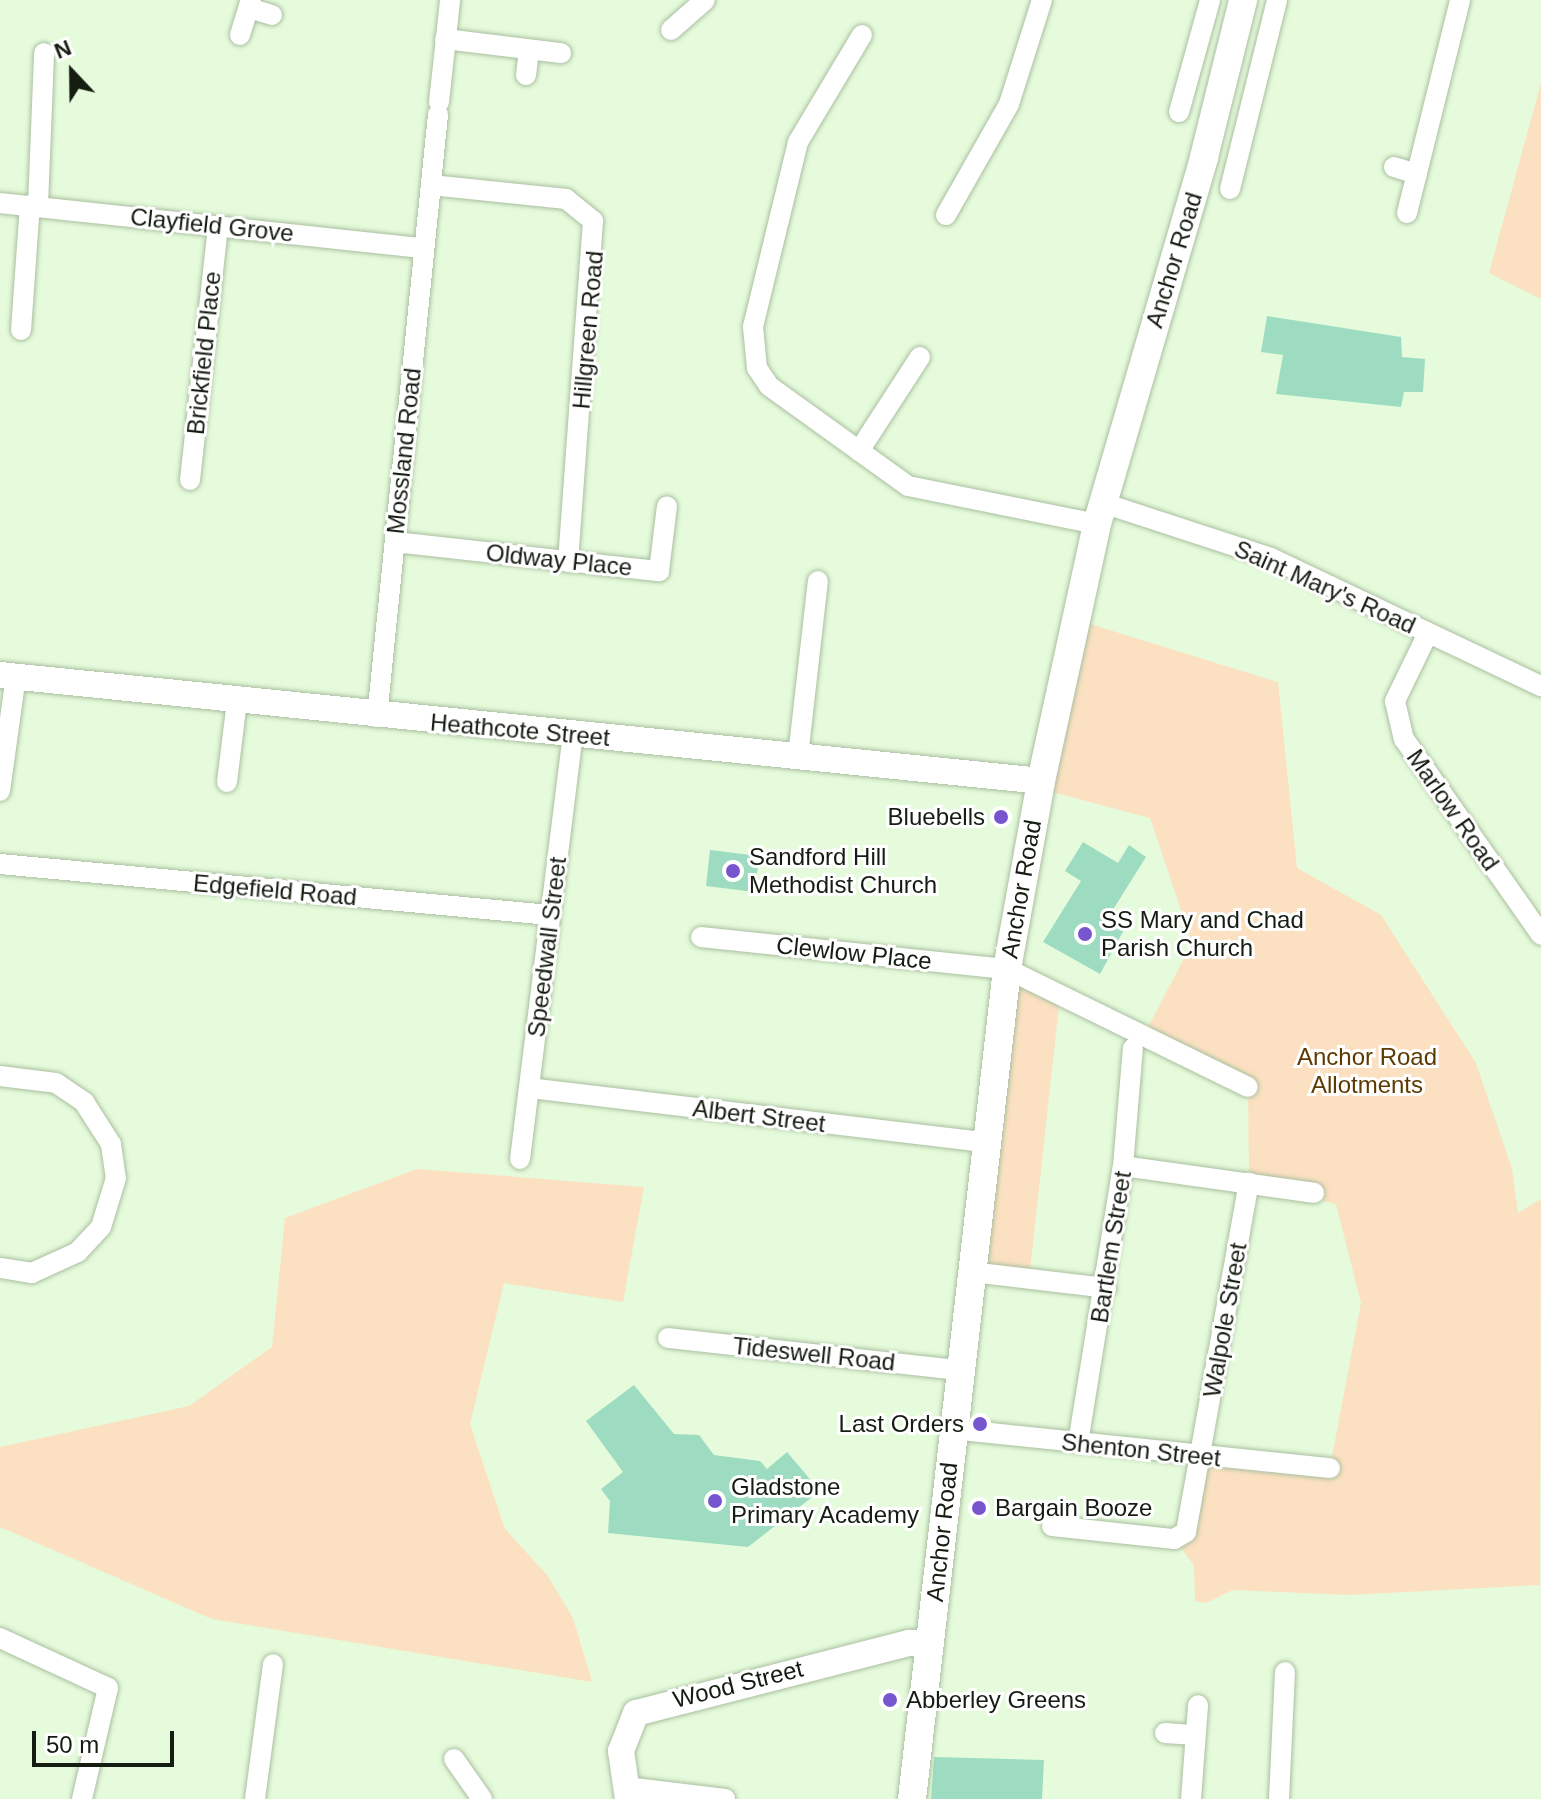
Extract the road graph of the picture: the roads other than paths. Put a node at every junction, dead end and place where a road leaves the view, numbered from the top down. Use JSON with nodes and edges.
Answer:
{"nodes":[{"id":1,"x":450,"y":0,"type":"edge"},
{"id":2,"x":705,"y":0,"type":"edge"},
{"id":3,"x":1042,"y":0,"type":"edge"},
{"id":4,"x":1210,"y":0,"type":"edge"},
{"id":5,"x":1243,"y":0,"type":"edge"},
{"id":6,"x":1277,"y":0,"type":"edge"},
{"id":7,"x":1460,"y":0,"type":"edge"},
{"id":8,"x":250,"y":4,"type":"edge"},
{"id":9,"x":272,"y":15,"type":"dead end"},
{"id":10,"x":671,"y":30,"type":"dead end"},
{"id":11,"x":240,"y":35,"type":"dead end"},
{"id":12,"x":862,"y":35,"type":"dead end"},
{"id":13,"x":445,"y":39,"type":"junction"},
{"id":14,"x":529,"y":50,"type":"junction"},
{"id":15,"x":44,"y":53,"type":"dead end"},
{"id":16,"x":561,"y":53,"type":"dead end"},
{"id":17,"x":526,"y":75,"type":"dead end"},
{"id":18,"x":1179,"y":112,"type":"dead end"},
{"id":19,"x":1394,"y":167,"type":"dead end"},
{"id":20,"x":1417,"y":174,"type":"junction"},
{"id":21,"x":431,"y":185,"type":"junction"},
{"id":22,"x":1230,"y":189,"type":"dead end"},
{"id":23,"x":0,"y":203,"type":"edge"},
{"id":24,"x":34,"y":205,"type":"junction"},
{"id":25,"x":1407,"y":213,"type":"dead end"},
{"id":26,"x":946,"y":215,"type":"dead end"},
{"id":27,"x":218,"y":227,"type":"junction"},
{"id":28,"x":424,"y":248,"type":"junction"},
{"id":29,"x":21,"y":330,"type":"dead end"},
{"id":30,"x":920,"y":357,"type":"dead end"},
{"id":31,"x":859,"y":451,"type":"junction"},
{"id":32,"x":190,"y":480,"type":"dead end"},
{"id":33,"x":667,"y":506,"type":"dead end"},
{"id":34,"x":1100,"y":513,"type":"junction"},
{"id":35,"x":395,"y":542,"type":"junction"},
{"id":36,"x":568,"y":562,"type":"junction"},
{"id":37,"x":818,"y":581,"type":"dead end"},
{"id":38,"x":1428,"y":633,"type":"junction"},
{"id":39,"x":8,"y":675,"type":"edge"},
{"id":40,"x":1541,"y":686,"type":"edge"},
{"id":41,"x":237,"y":701,"type":"junction"},
{"id":42,"x":377,"y":717,"type":"junction"},
{"id":43,"x":573,"y":735,"type":"junction"},
{"id":44,"x":798,"y":756,"type":"junction"},
{"id":45,"x":1041,"y":781,"type":"junction"},
{"id":46,"x":227,"y":782,"type":"dead end"},
{"id":47,"x":0,"y":791,"type":"edge"},
{"id":48,"x":0,"y":864,"type":"edge"},
{"id":49,"x":550,"y":915,"type":"junction"},
{"id":50,"x":1541,"y":935,"type":"edge"},
{"id":51,"x":701,"y":937,"type":"dead end"},
{"id":52,"x":1007,"y":969,"type":"junction"},
{"id":53,"x":1133,"y":1048,"type":"dead end"},
{"id":54,"x":0,"y":1076,"type":"edge"},
{"id":55,"x":1248,"y":1087,"type":"dead end"},
{"id":56,"x":530,"y":1088,"type":"junction"},
{"id":57,"x":989,"y":1143,"type":"junction"},
{"id":58,"x":520,"y":1159,"type":"dead end"},
{"id":59,"x":1123,"y":1166,"type":"junction"},
{"id":60,"x":1249,"y":1183,"type":"junction"},
{"id":61,"x":1314,"y":1193,"type":"dead end"},
{"id":62,"x":0,"y":1268,"type":"edge"},
{"id":63,"x":972,"y":1272,"type":"junction"},
{"id":64,"x":1106,"y":1288,"type":"junction"},
{"id":65,"x":668,"y":1338,"type":"dead end"},
{"id":66,"x":960,"y":1370,"type":"junction"},
{"id":67,"x":952,"y":1429,"type":"junction"},
{"id":68,"x":1078,"y":1443,"type":"junction"},
{"id":69,"x":1201,"y":1457,"type":"junction"},
{"id":70,"x":1330,"y":1468,"type":"dead end"},
{"id":71,"x":1052,"y":1526,"type":"dead end"},
{"id":72,"x":0,"y":1638,"type":"edge"},
{"id":73,"x":930,"y":1643,"type":"junction"},
{"id":74,"x":273,"y":1664,"type":"dead end"},
{"id":75,"x":1285,"y":1672,"type":"dead end"},
{"id":76,"x":1198,"y":1705,"type":"dead end"},
{"id":77,"x":1165,"y":1733,"type":"dead end"},
{"id":78,"x":1192,"y":1735,"type":"junction"},
{"id":79,"x":454,"y":1759,"type":"dead end"},
{"id":80,"x":627,"y":1793,"type":"edge"},
{"id":81,"x":82,"y":1799,"type":"edge"},
{"id":82,"x":255,"y":1799,"type":"edge"},
{"id":83,"x":482,"y":1799,"type":"edge"},
{"id":84,"x":725,"y":1799,"type":"edge"},
{"id":85,"x":912,"y":1799,"type":"edge"},
{"id":86,"x":1191,"y":1799,"type":"edge"},
{"id":87,"x":1279,"y":1799,"type":"edge"}],
"edges":[{"from":1,"to":13,"type":"street","name":"Mossland Road"},
{"from":2,"to":10,"type":"street"},
{"from":3,"to":26,"type":"street"},
{"from":4,"to":18,"type":"street"},
{"from":5,"to":34,"type":"main road","name":"Anchor Road"},
{"from":6,"to":22,"type":"street"},
{"from":7,"to":20,"type":"street"},
{"from":8,"to":9,"type":"street"},
{"from":8,"to":11,"type":"street"},
{"from":12,"to":31,"type":"street","name":"Saint Mary's Road"},
{"from":13,"to":14,"type":"street"},
{"from":13,"to":21,"type":"street","name":"Mossland Road"},
{"from":14,"to":16,"type":"street"},
{"from":14,"to":17,"type":"street"},
{"from":15,"to":24,"type":"street"},
{"from":19,"to":20,"type":"street"},
{"from":20,"to":25,"type":"street"},
{"from":21,"to":28,"type":"street","name":"Mossland Road"},
{"from":21,"to":36,"type":"street","name":"Hillgreen Road"},
{"from":23,"to":24,"type":"street","name":"Clayfield Grove"},
{"from":24,"to":27,"type":"street","name":"Clayfield Grove"},
{"from":24,"to":29,"type":"street"},
{"from":27,"to":28,"type":"street","name":"Clayfield Grove"},
{"from":27,"to":32,"type":"street","name":"Brickfield Place"},
{"from":28,"to":35,"type":"street","name":"Mossland Road"},
{"from":30,"to":31,"type":"street"},
{"from":31,"to":34,"type":"street","name":"Saint Mary's Road"},
{"from":33,"to":36,"type":"street","name":"Oldway Place"},
{"from":34,"to":38,"type":"street","name":"Saint Mary's Road"},
{"from":34,"to":45,"type":"main road","name":"Anchor Road"},
{"from":35,"to":36,"type":"street","name":"Oldway Place"},
{"from":35,"to":42,"type":"street","name":"Mossland Road"},
{"from":37,"to":44,"type":"street"},
{"from":38,"to":40,"type":"street","name":"Saint Mary's Road"},
{"from":38,"to":50,"type":"street","name":"Marlow Road"},
{"from":39,"to":41,"type":"street","name":"Heathcote Street"},
{"from":39,"to":47,"type":"street"},
{"from":41,"to":42,"type":"street","name":"Heathcote Street"},
{"from":41,"to":46,"type":"street"},
{"from":42,"to":43,"type":"street","name":"Heathcote Street"},
{"from":43,"to":44,"type":"street","name":"Heathcote Street"},
{"from":43,"to":49,"type":"street","name":"Speedwall Street"},
{"from":44,"to":45,"type":"street","name":"Heathcote Street"},
{"from":45,"to":52,"type":"main road","name":"Anchor Road"},
{"from":48,"to":49,"type":"street","name":"Edgefield Road"},
{"from":49,"to":56,"type":"street","name":"Speedwall Street"},
{"from":51,"to":52,"type":"street","name":"Clewlow Place"},
{"from":52,"to":55,"type":"street","name":"Clewlow Place"},
{"from":52,"to":57,"type":"main road","name":"Anchor Road"},
{"from":53,"to":59,"type":"street","name":"Bartlem Street"},
{"from":54,"to":62,"type":"street"},
{"from":56,"to":57,"type":"street","name":"Albert Street"},
{"from":56,"to":58,"type":"street","name":"Speedwall Street"},
{"from":57,"to":63,"type":"main road","name":"Anchor Road"},
{"from":59,"to":60,"type":"street"},
{"from":59,"to":64,"type":"street","name":"Bartlem Street"},
{"from":60,"to":61,"type":"street"},
{"from":60,"to":69,"type":"street","name":"Walpole Street"},
{"from":63,"to":64,"type":"street"},
{"from":63,"to":66,"type":"main road","name":"Anchor Road"},
{"from":64,"to":68,"type":"street","name":"Bartlem Street"},
{"from":65,"to":66,"type":"street","name":"Tideswell Road"},
{"from":66,"to":67,"type":"main road","name":"Anchor Road"},
{"from":67,"to":68,"type":"street","name":"Shenton Street"},
{"from":67,"to":73,"type":"main road","name":"Anchor Road"},
{"from":68,"to":69,"type":"street","name":"Shenton Street"},
{"from":69,"to":70,"type":"street","name":"Shenton Street"},
{"from":69,"to":71,"type":"street","name":"Walpole Street"},
{"from":72,"to":81,"type":"street"},
{"from":73,"to":80,"type":"street","name":"Wood Street"},
{"from":73,"to":85,"type":"main road","name":"Anchor Road"},
{"from":74,"to":82,"type":"street"},
{"from":75,"to":87,"type":"street"},
{"from":76,"to":78,"type":"street"},
{"from":77,"to":78,"type":"street"},
{"from":78,"to":86,"type":"street"},
{"from":79,"to":83,"type":"street"},
{"from":80,"to":84,"type":"street"}]}
